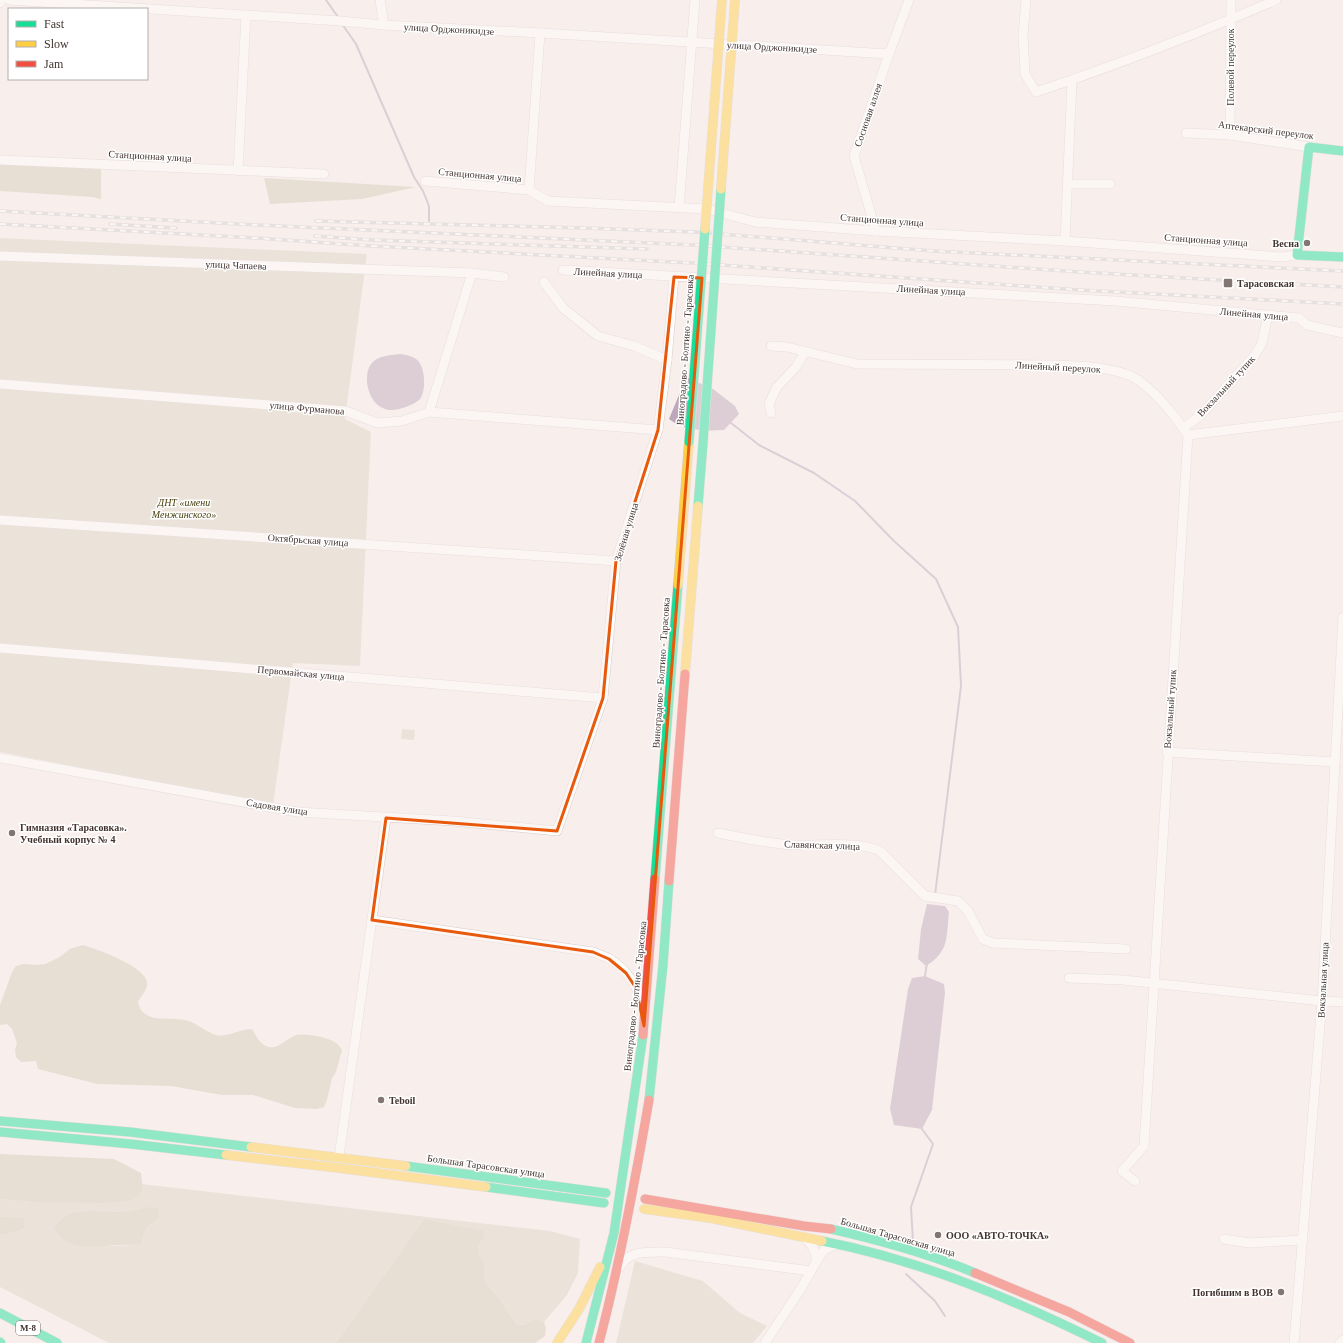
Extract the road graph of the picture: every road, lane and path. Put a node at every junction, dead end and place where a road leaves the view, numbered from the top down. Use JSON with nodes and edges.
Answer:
{"nodes":[{"id":1,"x":2,"y":0,"type":"edge"},
{"id":2,"x":9,"y":0,"type":"edge"},
{"id":3,"x":380,"y":0,"type":"edge"},
{"id":4,"x":695,"y":0,"type":"edge"},
{"id":5,"x":722,"y":0,"type":"edge"},
{"id":6,"x":735,"y":0,"type":"edge"},
{"id":7,"x":909,"y":0,"type":"edge"},
{"id":8,"x":1026,"y":0,"type":"edge"},
{"id":9,"x":1231,"y":0,"type":"edge"},
{"id":10,"x":1276,"y":0,"type":"edge"},
{"id":11,"x":0,"y":3,"type":"edge"},
{"id":12,"x":135,"y":8,"type":"edge"},
{"id":13,"x":148,"y":9,"type":"edge"},
{"id":14,"x":246,"y":15,"type":"junction"},
{"id":15,"x":1230,"y":20,"type":"junction"},
{"id":16,"x":384,"y":25,"type":"junction"},
{"id":17,"x":540,"y":33,"type":"junction"},
{"id":18,"x":691,"y":42,"type":"junction"},
{"id":19,"x":889,"y":54,"type":"junction"},
{"id":20,"x":1072,"y":80,"type":"junction"},
{"id":21,"x":1186,"y":133,"type":"dead end"},
{"id":22,"x":1230,"y":135,"type":"junction"},
{"id":23,"x":1309,"y":147,"type":"junction"},
{"id":24,"x":1343,"y":151,"type":"edge"},
{"id":25,"x":0,"y":160,"type":"edge"},
{"id":26,"x":238,"y":171,"type":"junction"},
{"id":27,"x":324,"y":174,"type":"dead end"},
{"id":28,"x":425,"y":180,"type":"dead end"},
{"id":29,"x":1067,"y":184,"type":"junction"},
{"id":30,"x":1110,"y":184,"type":"dead end"},
{"id":31,"x":529,"y":190,"type":"junction"},
{"id":32,"x":679,"y":208,"type":"junction"},
{"id":33,"x":876,"y":231,"type":"junction"},
{"id":34,"x":1065,"y":241,"type":"junction"},
{"id":35,"x":1297,"y":255,"type":"junction"},
{"id":36,"x":0,"y":256,"type":"edge"},
{"id":37,"x":1343,"y":257,"type":"edge"},
{"id":38,"x":563,"y":270,"type":"dead end"},
{"id":39,"x":472,"y":273,"type":"junction"},
{"id":40,"x":504,"y":277,"type":"dead end"},
{"id":41,"x":674,"y":277,"type":"junction"},
{"id":42,"x":544,"y":282,"type":"dead end"},
{"id":43,"x":1268,"y":316,"type":"junction"},
{"id":44,"x":1343,"y":333,"type":"edge"},
{"id":45,"x":771,"y":346,"type":"dead end"},
{"id":46,"x":805,"y":352,"type":"junction"},
{"id":47,"x":667,"y":360,"type":"junction"},
{"id":48,"x":0,"y":384,"type":"edge"},
{"id":49,"x":429,"y":412,"type":"junction"},
{"id":50,"x":771,"y":413,"type":"dead end"},
{"id":51,"x":1343,"y":416,"type":"edge"},
{"id":52,"x":658,"y":430,"type":"junction"},
{"id":53,"x":1186,"y":431,"type":"junction"},
{"id":54,"x":0,"y":520,"type":"edge"},
{"id":55,"x":616,"y":561,"type":"junction"},
{"id":56,"x":1343,"y":617,"type":"edge"},
{"id":57,"x":0,"y":648,"type":"edge"},
{"id":58,"x":603,"y":698,"type":"junction"},
{"id":59,"x":1167,"y":752,"type":"junction"},
{"id":60,"x":0,"y":758,"type":"edge"},
{"id":61,"x":1335,"y":762,"type":"junction"},
{"id":62,"x":386,"y":818,"type":"junction"},
{"id":63,"x":557,"y":831,"type":"joint"},
{"id":64,"x":718,"y":833,"type":"dead end"},
{"id":65,"x":372,"y":920,"type":"junction"},
{"id":66,"x":1126,"y":949,"type":"dead end"},
{"id":67,"x":1069,"y":978,"type":"dead end"},
{"id":68,"x":1155,"y":983,"type":"junction"},
{"id":69,"x":1322,"y":1001,"type":"junction"},
{"id":70,"x":1343,"y":1002,"type":"edge"},
{"id":71,"x":644,"y":1026,"type":"junction"},
{"id":72,"x":0,"y":1121,"type":"edge"},
{"id":73,"x":0,"y":1132,"type":"edge"},
{"id":74,"x":339,"y":1157,"type":"junction"},
{"id":75,"x":1135,"y":1181,"type":"dead end"},
{"id":76,"x":606,"y":1193,"type":"dead end"},
{"id":77,"x":645,"y":1198,"type":"dead end"},
{"id":78,"x":604,"y":1203,"type":"dead end"},
{"id":79,"x":644,"y":1209,"type":"dead end"},
{"id":80,"x":614,"y":1233,"type":"junction"},
{"id":81,"x":804,"y":1238,"type":"junction"},
{"id":82,"x":1224,"y":1239,"type":"dead end"},
{"id":83,"x":1303,"y":1240,"type":"junction"},
{"id":84,"x":839,"y":1244,"type":"junction"},
{"id":85,"x":816,"y":1261,"type":"junction"},
{"id":86,"x":811,"y":1271,"type":"junction"},
{"id":87,"x":617,"y":1272,"type":"junction"},
{"id":88,"x":611,"y":1298,"type":"junction"},
{"id":89,"x":0,"y":1313,"type":"edge"},
{"id":90,"x":1343,"y":1340,"type":"edge"},
{"id":91,"x":57,"y":1343,"type":"edge"},
{"id":92,"x":557,"y":1343,"type":"edge"},
{"id":93,"x":586,"y":1343,"type":"edge"},
{"id":94,"x":599,"y":1343,"type":"edge"},
{"id":95,"x":606,"y":1343,"type":"edge"},
{"id":96,"x":765,"y":1343,"type":"edge"},
{"id":97,"x":1102,"y":1343,"type":"edge"},
{"id":98,"x":1130,"y":1343,"type":"edge"},
{"id":99,"x":1294,"y":1343,"type":"edge"},
{"id":100,"x":1340,"y":1343,"type":"edge"}],
"edges":[{"from":1,"to":11,"type":"street"},
{"from":2,"to":12,"type":"street","name":"улица Орджоникидзе"},
{"from":3,"to":16,"type":"street"},
{"from":4,"to":18,"type":"street"},
{"from":5,"to":71,"type":"main road","name":"Виноградово - Болтино - Тарасовка","bridge":true},
{"from":6,"to":87,"type":"main road","bridge":true},
{"from":7,"to":19,"type":"street","name":"Сосновая аллея"},
{"from":8,"to":20,"type":"street"},
{"from":9,"to":15,"type":"street","name":"Полевой переулок"},
{"from":10,"to":15,"type":"street"},
{"from":13,"to":14,"type":"street","name":"улица Орджоникидзе"},
{"from":14,"to":16,"type":"street","name":"улица Орджоникидзе"},
{"from":14,"to":26,"type":"street"},
{"from":15,"to":20,"type":"street"},
{"from":15,"to":22,"type":"street","name":"Полевой переулок"},
{"from":16,"to":17,"type":"street","name":"улица Орджоникидзе"},
{"from":17,"to":18,"type":"street","name":"улица Орджоникидзе"},
{"from":17,"to":31,"type":"street"},
{"from":18,"to":19,"type":"street","name":"улица Орджоникидзе"},
{"from":18,"to":32,"type":"street"},
{"from":19,"to":33,"type":"street","name":"Сосновая аллея"},
{"from":20,"to":29,"type":"street"},
{"from":21,"to":22,"type":"street","name":"Аптекарский переулок"},
{"from":22,"to":23,"type":"street","name":"Аптекарский переулок"},
{"from":23,"to":24,"type":"main road","name":"Аптекарский переулок"},
{"from":23,"to":35,"type":"main road"},
{"from":25,"to":26,"type":"street","name":"Станционная улица"},
{"from":26,"to":27,"type":"street","name":"Станционная улица"},
{"from":28,"to":31,"type":"street","name":"Станционная улица"},
{"from":29,"to":30,"type":"street"},
{"from":29,"to":34,"type":"street"},
{"from":31,"to":32,"type":"street","name":"Станционная улица"},
{"from":32,"to":33,"type":"street","name":"Станционная улица"},
{"from":33,"to":34,"type":"street","name":"Станционная улица"},
{"from":34,"to":35,"type":"street","name":"Станционная улица"},
{"from":35,"to":37,"type":"main road","name":"Станционная улица"},
{"from":36,"to":39,"type":"street","name":"улица Чапаева"},
{"from":38,"to":41,"type":"street","name":"Линейная улица"},
{"from":39,"to":40,"type":"street"},
{"from":39,"to":49,"type":"street"},
{"from":41,"to":43,"type":"street","name":"Линейная улица"},
{"from":41,"to":47,"type":"street","name":"Зелёная улица"},
{"from":42,"to":47,"type":"street"},
{"from":43,"to":44,"type":"street","name":"Линейная улица"},
{"from":43,"to":53,"type":"street","name":"Вокзальный тупик"},
{"from":45,"to":46,"type":"street","name":"Линейный переулок"},
{"from":46,"to":50,"type":"street"},
{"from":46,"to":53,"type":"street","name":"Линейный переулок"},
{"from":47,"to":52,"type":"street","name":"Зелёная улица"},
{"from":48,"to":49,"type":"street","name":"улица Фурманова"},
{"from":49,"to":52,"type":"street","name":"улица Фурманова"},
{"from":51,"to":53,"type":"street"},
{"from":52,"to":55,"type":"street","name":"Зелёная улица"},
{"from":53,"to":59,"type":"street","name":"Вокзальный тупик"},
{"from":54,"to":55,"type":"street","name":"Октябрьская улица"},
{"from":55,"to":58,"type":"street","name":"Зелёная улица"},
{"from":56,"to":61,"type":"street","name":"Вокзальная улица"},
{"from":57,"to":58,"type":"street","name":"Первомайская улица"},
{"from":58,"to":63,"type":"street","name":"Зелёная улица"},
{"from":59,"to":61,"type":"street"},
{"from":59,"to":68,"type":"street","name":"Вокзальный тупик"},
{"from":60,"to":62,"type":"street","name":"Садовая улица"},
{"from":61,"to":69,"type":"street","name":"Вокзальная улица"},
{"from":62,"to":63,"type":"street","name":"Садовая улица"},
{"from":62,"to":65,"type":"street"},
{"from":64,"to":66,"type":"street","name":"Славянская улица"},
{"from":65,"to":71,"type":"street"},
{"from":65,"to":74,"type":"street"},
{"from":67,"to":68,"type":"street"},
{"from":68,"to":69,"type":"street"},
{"from":68,"to":75,"type":"street","name":"Вокзальный тупик"},
{"from":69,"to":70,"type":"street"},
{"from":69,"to":83,"type":"street","name":"Вокзальная улица"},
{"from":71,"to":80,"type":"main road","name":"Виноградово - Болтино - Тарасовка"},
{"from":72,"to":74,"type":"main road","name":"Большая Тарасовская улица"},
{"from":73,"to":78,"type":"main road","name":"Большая Тарасовская улица"},
{"from":74,"to":76,"type":"main road","name":"Большая Тарасовская улица"},
{"from":77,"to":98,"type":"main road","name":"Большая Тарасовская улица"},
{"from":79,"to":81,"type":"main road"},
{"from":80,"to":92,"type":"main road"},
{"from":80,"to":93,"type":"main road","name":"Виноградово - Болтино - Тарасовка"},
{"from":81,"to":84,"type":"main road"},
{"from":81,"to":85,"type":"street"},
{"from":82,"to":83,"type":"street"},
{"from":83,"to":99,"type":"street","name":"Вокзальная улица"},
{"from":84,"to":85,"type":"street"},
{"from":84,"to":97,"type":"main road"},
{"from":85,"to":86,"type":"street"},
{"from":86,"to":87,"type":"street"},
{"from":86,"to":96,"type":"street"},
{"from":87,"to":88,"type":"main road"},
{"from":88,"to":94,"type":"main road"},
{"from":88,"to":95,"type":"main road"},
{"from":89,"to":91,"type":"main road","number":"М-8"},
{"from":90,"to":100,"type":"street"}]}
